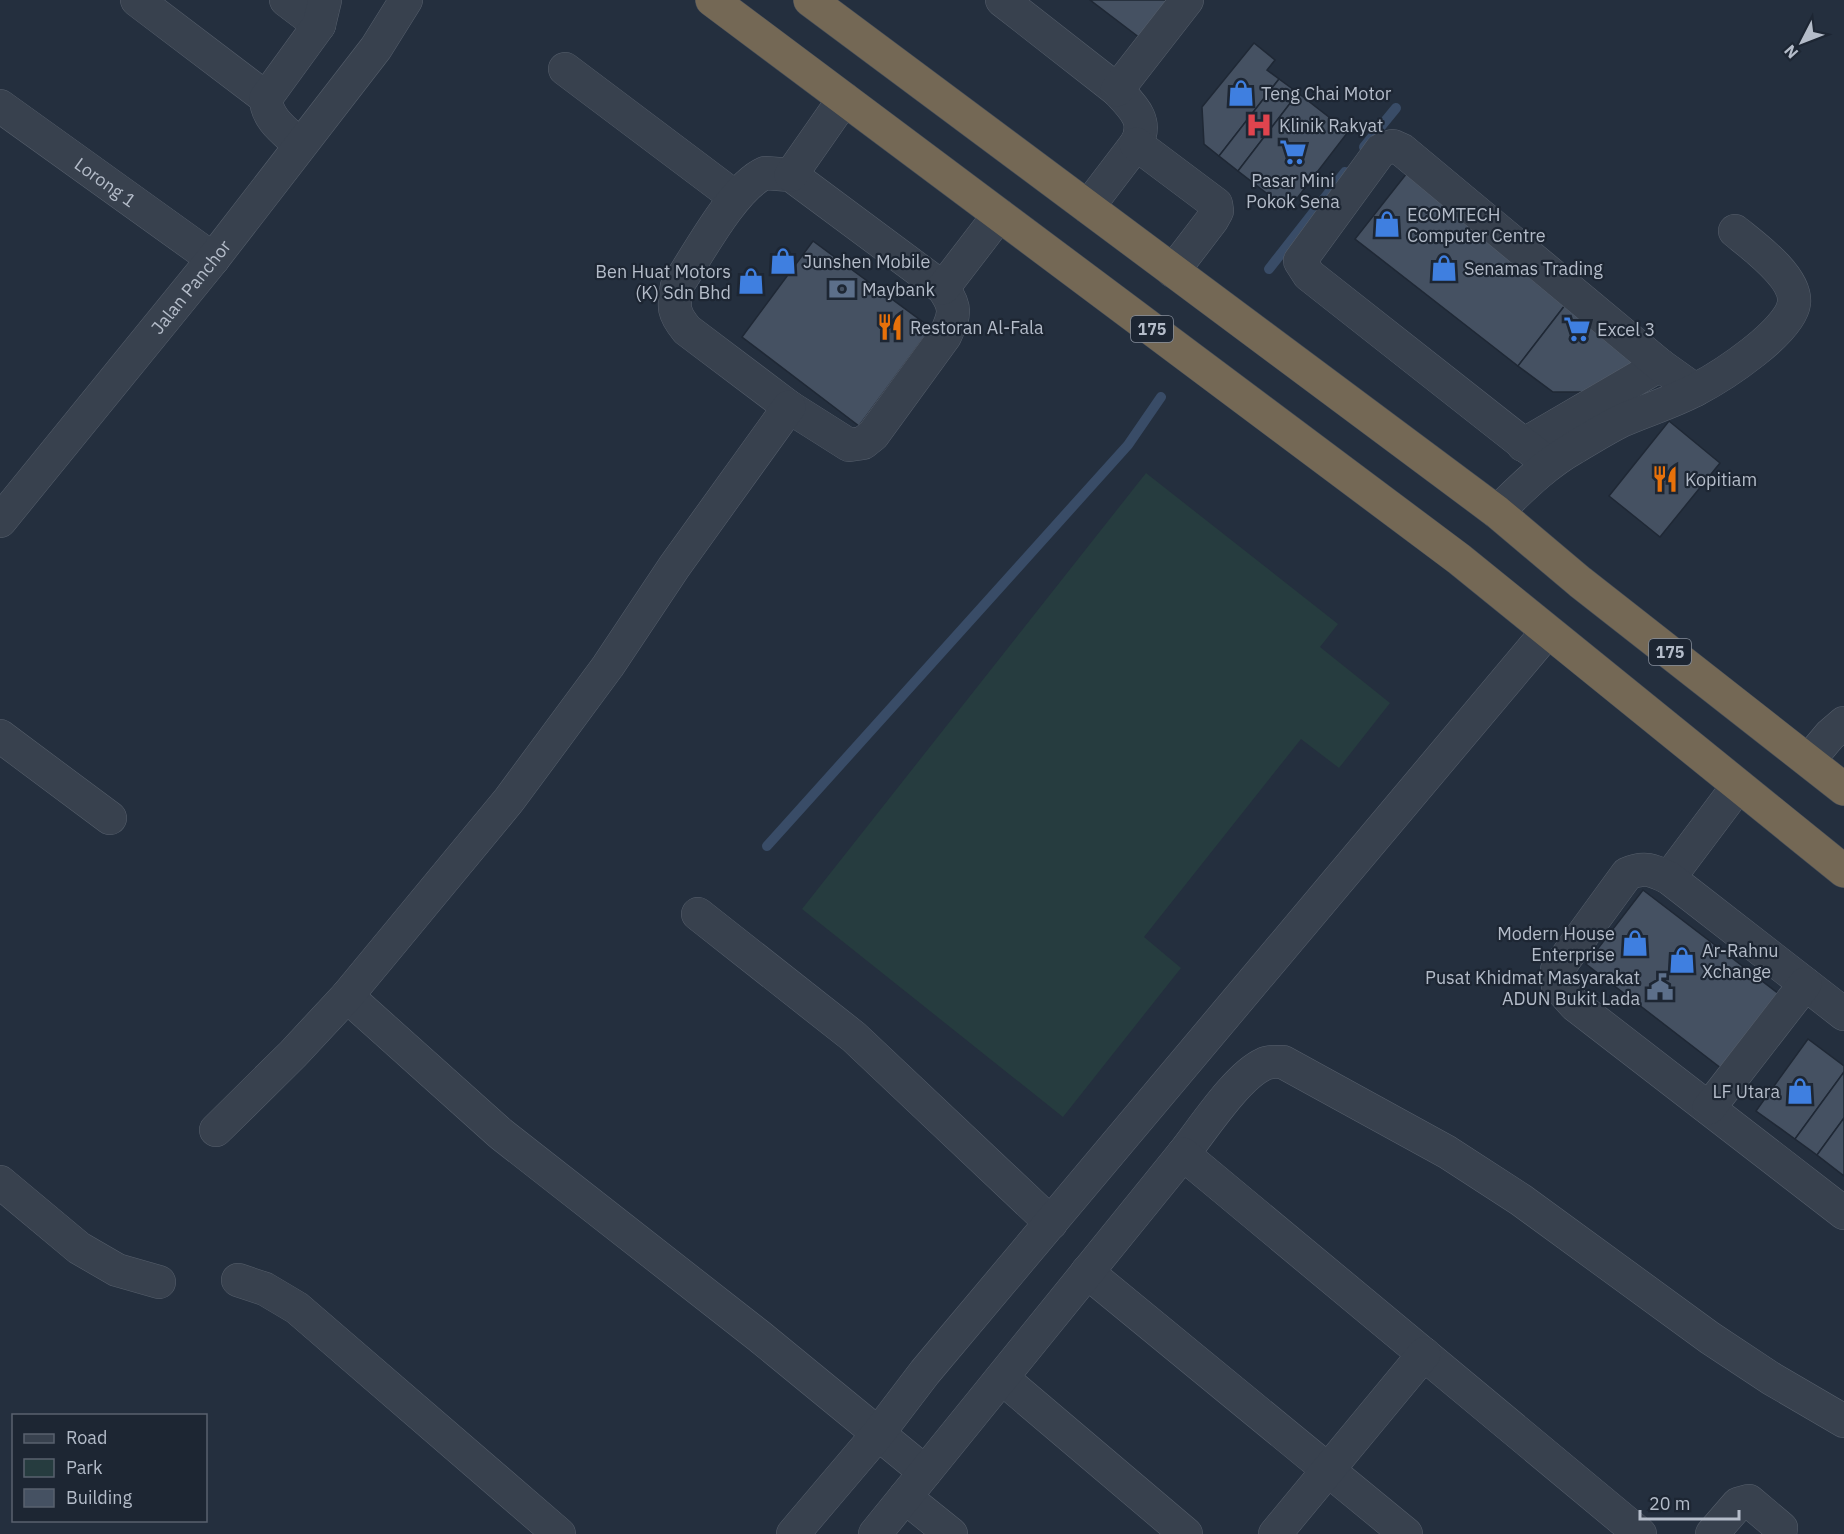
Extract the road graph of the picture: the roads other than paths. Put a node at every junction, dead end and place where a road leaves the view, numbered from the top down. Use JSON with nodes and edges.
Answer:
{"nodes":[{"id":1,"x":137,"y":0,"type":"edge"},
{"id":2,"x":286,"y":0,"type":"edge"},
{"id":3,"x":406,"y":0,"type":"edge"},
{"id":4,"x":425,"y":0,"type":"edge"},
{"id":5,"x":712,"y":0,"type":"edge"},
{"id":6,"x":810,"y":0,"type":"edge"},
{"id":7,"x":1002,"y":0,"type":"edge"},
{"id":8,"x":1187,"y":0,"type":"edge"},
{"id":9,"x":322,"y":13,"type":"edge"},
{"id":10,"x":376,"y":48,"type":"junction"},
{"id":11,"x":565,"y":69,"type":"dead end"},
{"id":12,"x":1117,"y":90,"type":"junction"},
{"id":13,"x":266,"y":98,"type":"junction"},
{"id":14,"x":844,"y":99,"type":"junction"},
{"id":15,"x":0,"y":106,"type":"edge"},
{"id":16,"x":1136,"y":144,"type":"junction"},
{"id":17,"x":300,"y":145,"type":"junction"},
{"id":18,"x":791,"y":175,"type":"junction"},
{"id":19,"x":735,"y":197,"type":"junction"},
{"id":20,"x":1088,"y":207,"type":"junction"},
{"id":21,"x":999,"y":215,"type":"junction"},
{"id":22,"x":1735,"y":231,"type":"dead end"},
{"id":23,"x":213,"y":259,"type":"junction"},
{"id":24,"x":1173,"y":271,"type":"junction"},
{"id":25,"x":943,"y":288,"type":"junction"},
{"id":26,"x":1660,"y":365,"type":"junction"},
{"id":27,"x":1695,"y":390,"type":"junction"},
{"id":28,"x":789,"y":407,"type":"junction"},
{"id":29,"x":1523,"y":445,"type":"junction"},
{"id":30,"x":1549,"y":464,"type":"junction"},
{"id":31,"x":1497,"y":512,"type":"junction"},
{"id":32,"x":0,"y":521,"type":"edge"},
{"id":33,"x":1547,"y":632,"type":"junction"},
{"id":34,"x":1844,"y":723,"type":"edge"},
{"id":35,"x":0,"y":736,"type":"edge"},
{"id":36,"x":1809,"y":760,"type":"junction"},
{"id":37,"x":1738,"y":786,"type":"junction"},
{"id":38,"x":1844,"y":789,"type":"edge"},
{"id":39,"x":110,"y":818,"type":"dead end"},
{"id":40,"x":1844,"y":871,"type":"edge"},
{"id":41,"x":1669,"y":878,"type":"junction"},
{"id":42,"x":698,"y":914,"type":"dead end"},
{"id":43,"x":1805,"y":984,"type":"junction"},
{"id":44,"x":346,"y":996,"type":"junction"},
{"id":45,"x":1844,"y":1014,"type":"edge"},
{"id":46,"x":1709,"y":1108,"type":"junction"},
{"id":47,"x":216,"y":1130,"type":"dead end"},
{"id":48,"x":1183,"y":1154,"type":"junction"},
{"id":49,"x":0,"y":1182,"type":"edge"},
{"id":50,"x":1844,"y":1213,"type":"edge"},
{"id":51,"x":1051,"y":1223,"type":"junction"},
{"id":52,"x":1087,"y":1272,"type":"junction"},
{"id":53,"x":238,"y":1280,"type":"dead end"},
{"id":54,"x":159,"y":1282,"type":"dead end"},
{"id":55,"x":1424,"y":1354,"type":"junction"},
{"id":56,"x":1002,"y":1378,"type":"junction"},
{"id":57,"x":1844,"y":1421,"type":"edge"},
{"id":58,"x":878,"y":1435,"type":"junction"},
{"id":59,"x":1327,"y":1471,"type":"junction"},
{"id":60,"x":925,"y":1472,"type":"junction"},
{"id":61,"x":905,"y":1497,"type":"junction"},
{"id":62,"x":559,"y":1534,"type":"edge"},
{"id":63,"x":793,"y":1534,"type":"edge"},
{"id":64,"x":875,"y":1534,"type":"edge"},
{"id":65,"x":951,"y":1534,"type":"edge"},
{"id":66,"x":1186,"y":1534,"type":"edge"},
{"id":67,"x":1275,"y":1534,"type":"edge"},
{"id":68,"x":1406,"y":1534,"type":"edge"},
{"id":69,"x":1640,"y":1534,"type":"edge"},
{"id":70,"x":1712,"y":1534,"type":"edge"},
{"id":71,"x":1780,"y":1534,"type":"edge"}],
"edges":[{"from":1,"to":13,"type":"street"},
{"from":2,"to":9,"type":"street"},
{"from":3,"to":10,"type":"street"},
{"from":4,"to":10,"type":"street"},
{"from":5,"to":14,"type":"highway","number":"175"},
{"from":6,"to":20,"type":"highway","number":"175"},
{"from":7,"to":12,"type":"street"},
{"from":8,"to":12,"type":"street"},
{"from":9,"to":13,"type":"street"},
{"from":10,"to":17,"type":"street","name":"Jalan Panchor"},
{"from":11,"to":19,"type":"street"},
{"from":12,"to":16,"type":"street"},
{"from":13,"to":17,"type":"street"},
{"from":14,"to":18,"type":"street"},
{"from":14,"to":21,"type":"highway","number":"175"},
{"from":15,"to":23,"type":"street","name":"Lorong 1"},
{"from":16,"to":20,"type":"street"},
{"from":16,"to":24,"type":"street"},
{"from":17,"to":23,"type":"street","name":"Jalan Panchor"},
{"from":18,"to":19,"type":"street"},
{"from":18,"to":25,"type":"street"},
{"from":19,"to":28,"type":"street"},
{"from":20,"to":24,"type":"highway","number":"175"},
{"from":21,"to":25,"type":"street"},
{"from":21,"to":33,"type":"highway","number":"175"},
{"from":22,"to":27,"type":"street"},
{"from":23,"to":32,"type":"street","name":"Jalan Panchor"},
{"from":24,"to":31,"type":"highway","number":"175"},
{"from":25,"to":28,"type":"street"},
{"from":26,"to":27,"type":"street"},
{"from":26,"to":29,"type":"street"},
{"from":26,"to":29,"type":"street"},
{"from":27,"to":30,"type":"street"},
{"from":28,"to":44,"type":"street"},
{"from":29,"to":30,"type":"street"},
{"from":30,"to":31,"type":"street"},
{"from":31,"to":36,"type":"highway","number":"175"},
{"from":33,"to":37,"type":"highway","number":"175"},
{"from":33,"to":51,"type":"street"},
{"from":34,"to":36,"type":"street"},
{"from":35,"to":39,"type":"street"},
{"from":36,"to":38,"type":"highway","number":"175"},
{"from":37,"to":40,"type":"highway","number":"175"},
{"from":37,"to":41,"type":"street"},
{"from":41,"to":43,"type":"street"},
{"from":41,"to":46,"type":"street"},
{"from":42,"to":51,"type":"street"},
{"from":43,"to":45,"type":"street"},
{"from":43,"to":46,"type":"street"},
{"from":44,"to":47,"type":"street"},
{"from":44,"to":58,"type":"street"},
{"from":46,"to":50,"type":"street"},
{"from":48,"to":52,"type":"street"},
{"from":48,"to":55,"type":"street"},
{"from":48,"to":57,"type":"street"},
{"from":49,"to":54,"type":"street"},
{"from":51,"to":58,"type":"street"},
{"from":52,"to":56,"type":"street"},
{"from":52,"to":59,"type":"street"},
{"from":53,"to":62,"type":"street"},
{"from":55,"to":59,"type":"street"},
{"from":55,"to":69,"type":"street"},
{"from":56,"to":60,"type":"street"},
{"from":56,"to":66,"type":"street"},
{"from":58,"to":60,"type":"street"},
{"from":58,"to":63,"type":"street"},
{"from":59,"to":67,"type":"street"},
{"from":59,"to":68,"type":"street"},
{"from":60,"to":61,"type":"street"},
{"from":61,"to":64,"type":"street"},
{"from":61,"to":65,"type":"street"},
{"from":70,"to":71,"type":"street"}]}
